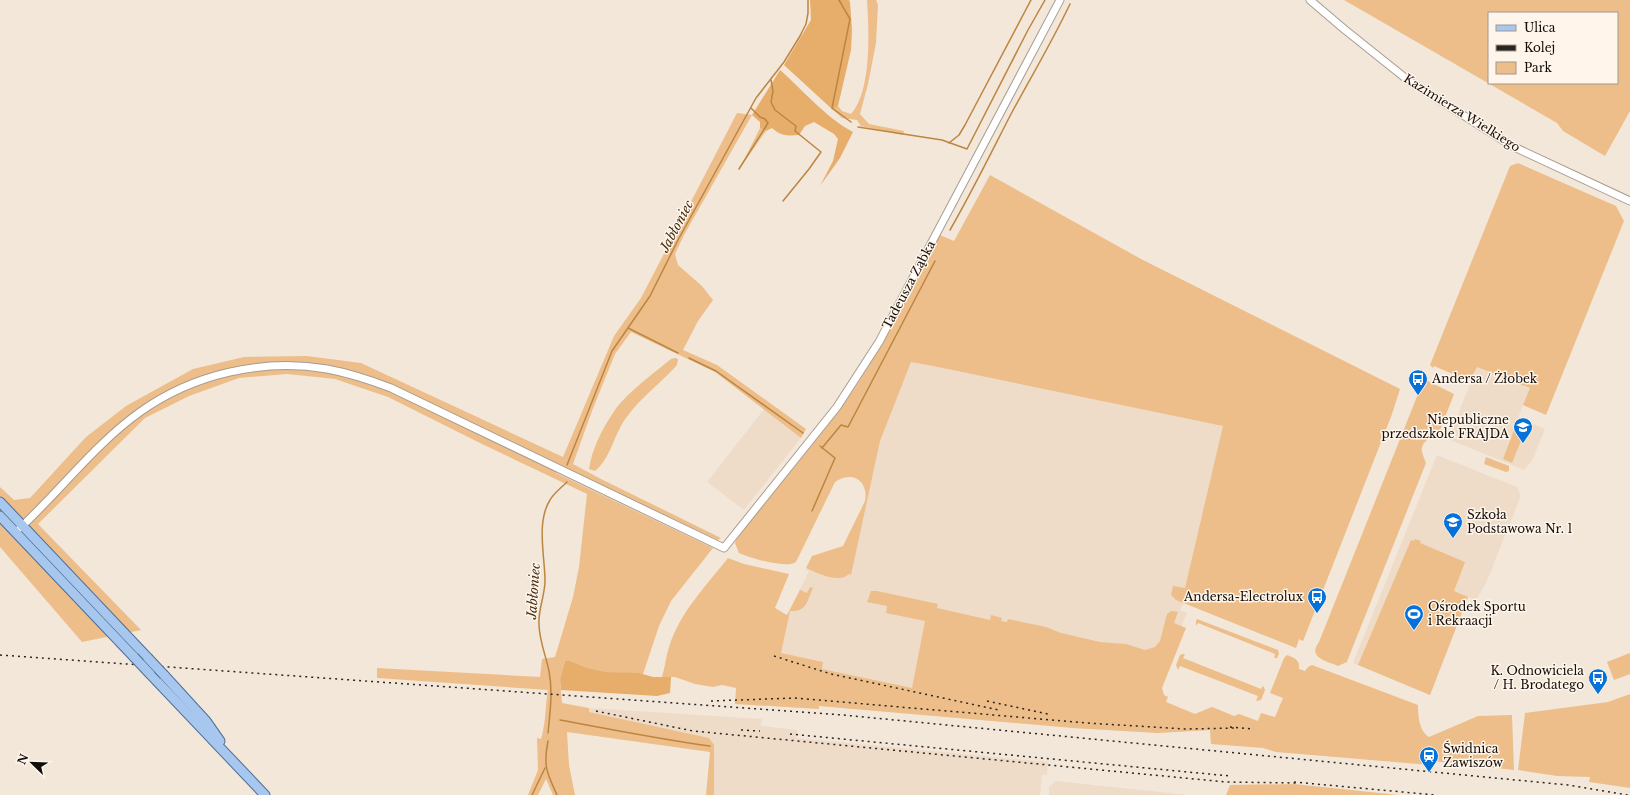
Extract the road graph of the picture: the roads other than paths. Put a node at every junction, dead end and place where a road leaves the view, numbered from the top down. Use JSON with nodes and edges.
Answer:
{"nodes":[{"id":1,"x":1060,"y":0,"type":"edge"},
{"id":2,"x":1310,"y":0,"type":"edge"},
{"id":3,"x":1630,"y":201,"type":"edge"},
{"id":4,"x":0,"y":502,"type":"edge"},
{"id":5,"x":0,"y":516,"type":"edge"},
{"id":6,"x":19,"y":529,"type":"junction"},
{"id":7,"x":237,"y":766,"type":"junction"},
{"id":8,"x":265,"y":795,"type":"edge"}],
"edges":[{"from":1,"to":6,"type":"street","name":"Tadeusza Ząbka"},
{"from":2,"to":3,"type":"street","name":"Kazimierza Wielkiego"},
{"from":4,"to":6,"type":"main road"},
{"from":5,"to":6,"type":"main road"},
{"from":6,"to":7,"type":"main road","bridge":true},
{"from":6,"to":7,"type":"main road","bridge":true},
{"from":7,"to":8,"type":"main road"}]}
